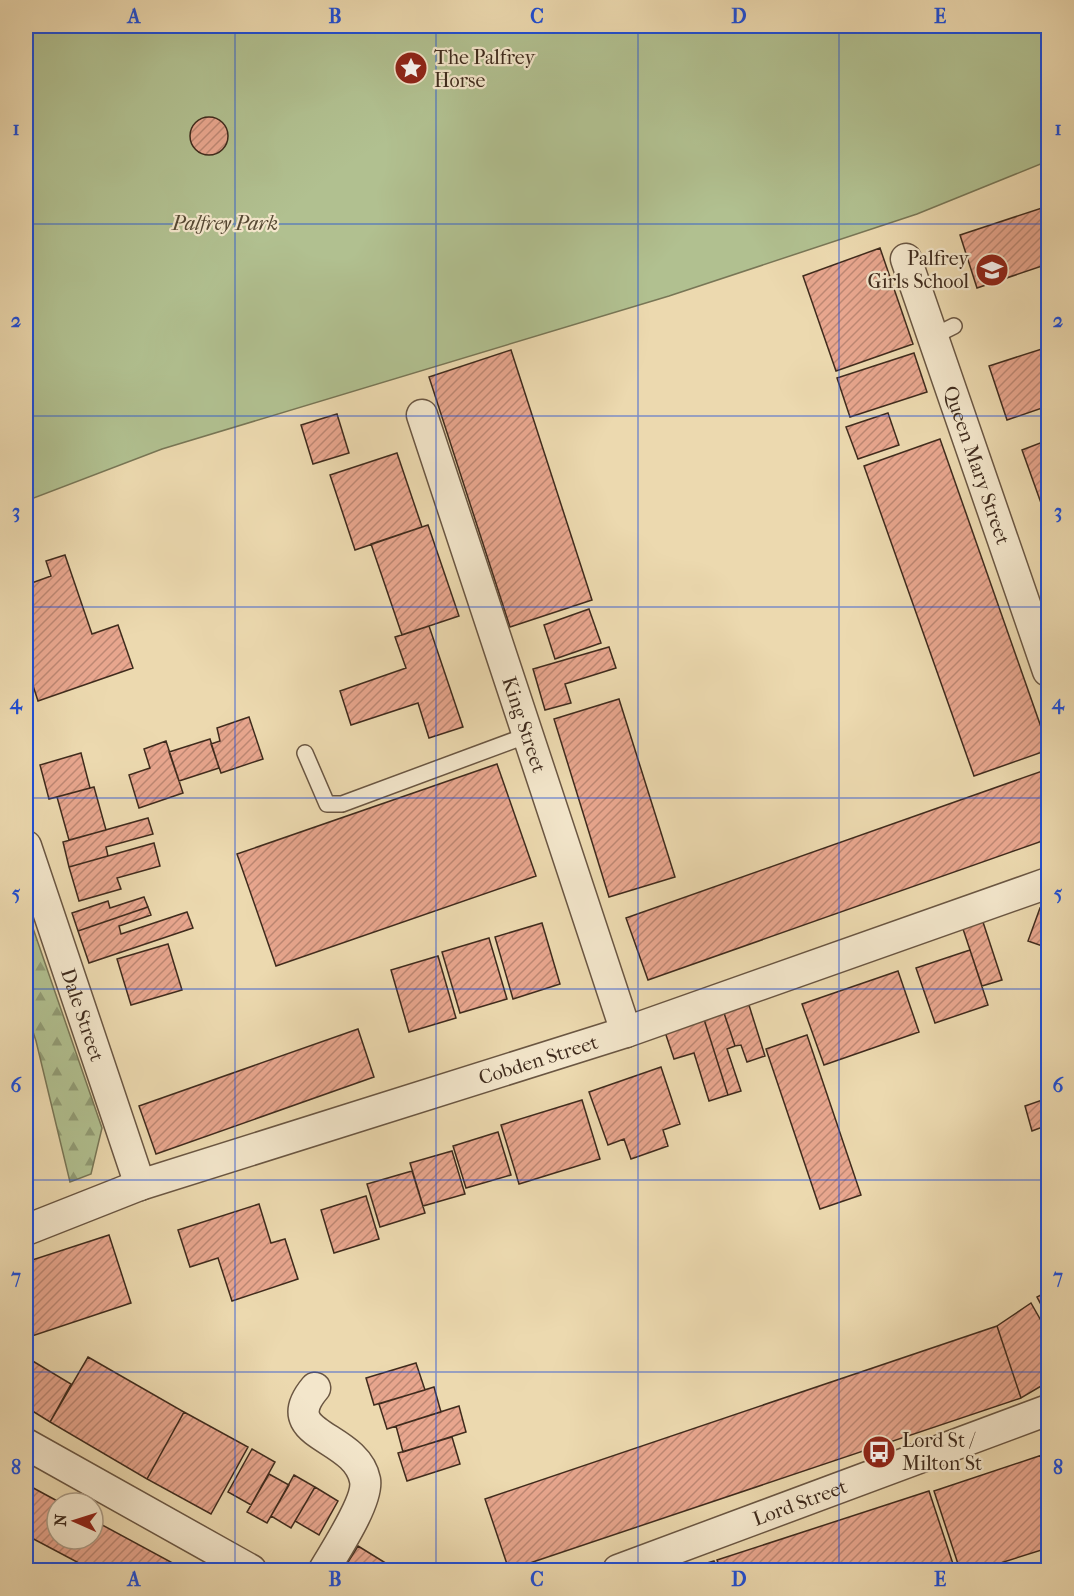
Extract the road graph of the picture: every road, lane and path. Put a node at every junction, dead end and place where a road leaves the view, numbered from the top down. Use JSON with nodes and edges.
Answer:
{"nodes":[{"id":1,"x":906,"y":259,"type":"dead end"},
{"id":2,"x":422,"y":416,"type":"dead end"},
{"id":3,"x":1048,"y":671,"type":"edge"},
{"id":4,"x":528,"y":735,"type":"junction"},
{"id":5,"x":305,"y":753,"type":"dead end"},
{"id":6,"x":26,"y":846,"type":"edge"},
{"id":7,"x":1048,"y":883,"type":"edge"},
{"id":8,"x":626,"y":1032,"type":"junction"},
{"id":9,"x":140,"y":1185,"type":"junction"},
{"id":10,"x":26,"y":1230,"type":"edge"},
{"id":11,"x":315,"y":1388,"type":"dead end"},
{"id":12,"x":1048,"y":1410,"type":"edge"},
{"id":13,"x":26,"y":1444,"type":"edge"},
{"id":14,"x":218,"y":1562,"type":"edge"},
{"id":15,"x":251,"y":1570,"type":"edge"},
{"id":16,"x":324,"y":1570,"type":"edge"},
{"id":17,"x":618,"y":1570,"type":"edge"}],
"edges":[{"from":1,"to":3,"type":"street","name":"Queen Mary Street"},
{"from":2,"to":4,"type":"street","name":"King Street"},
{"from":4,"to":5,"type":"lane"},
{"from":4,"to":8,"type":"street","name":"King Street"},
{"from":6,"to":9,"type":"street","name":"Dale Street"},
{"from":7,"to":8,"type":"street","name":"Cobden Street"},
{"from":8,"to":9,"type":"street","name":"Cobden Street"},
{"from":9,"to":10,"type":"street","name":"Cobden Street"},
{"from":11,"to":16,"type":"street"},
{"from":12,"to":17,"type":"street","name":"Lord Street"},
{"from":13,"to":14,"type":"street"},
{"from":14,"to":15,"type":"street"}]}
